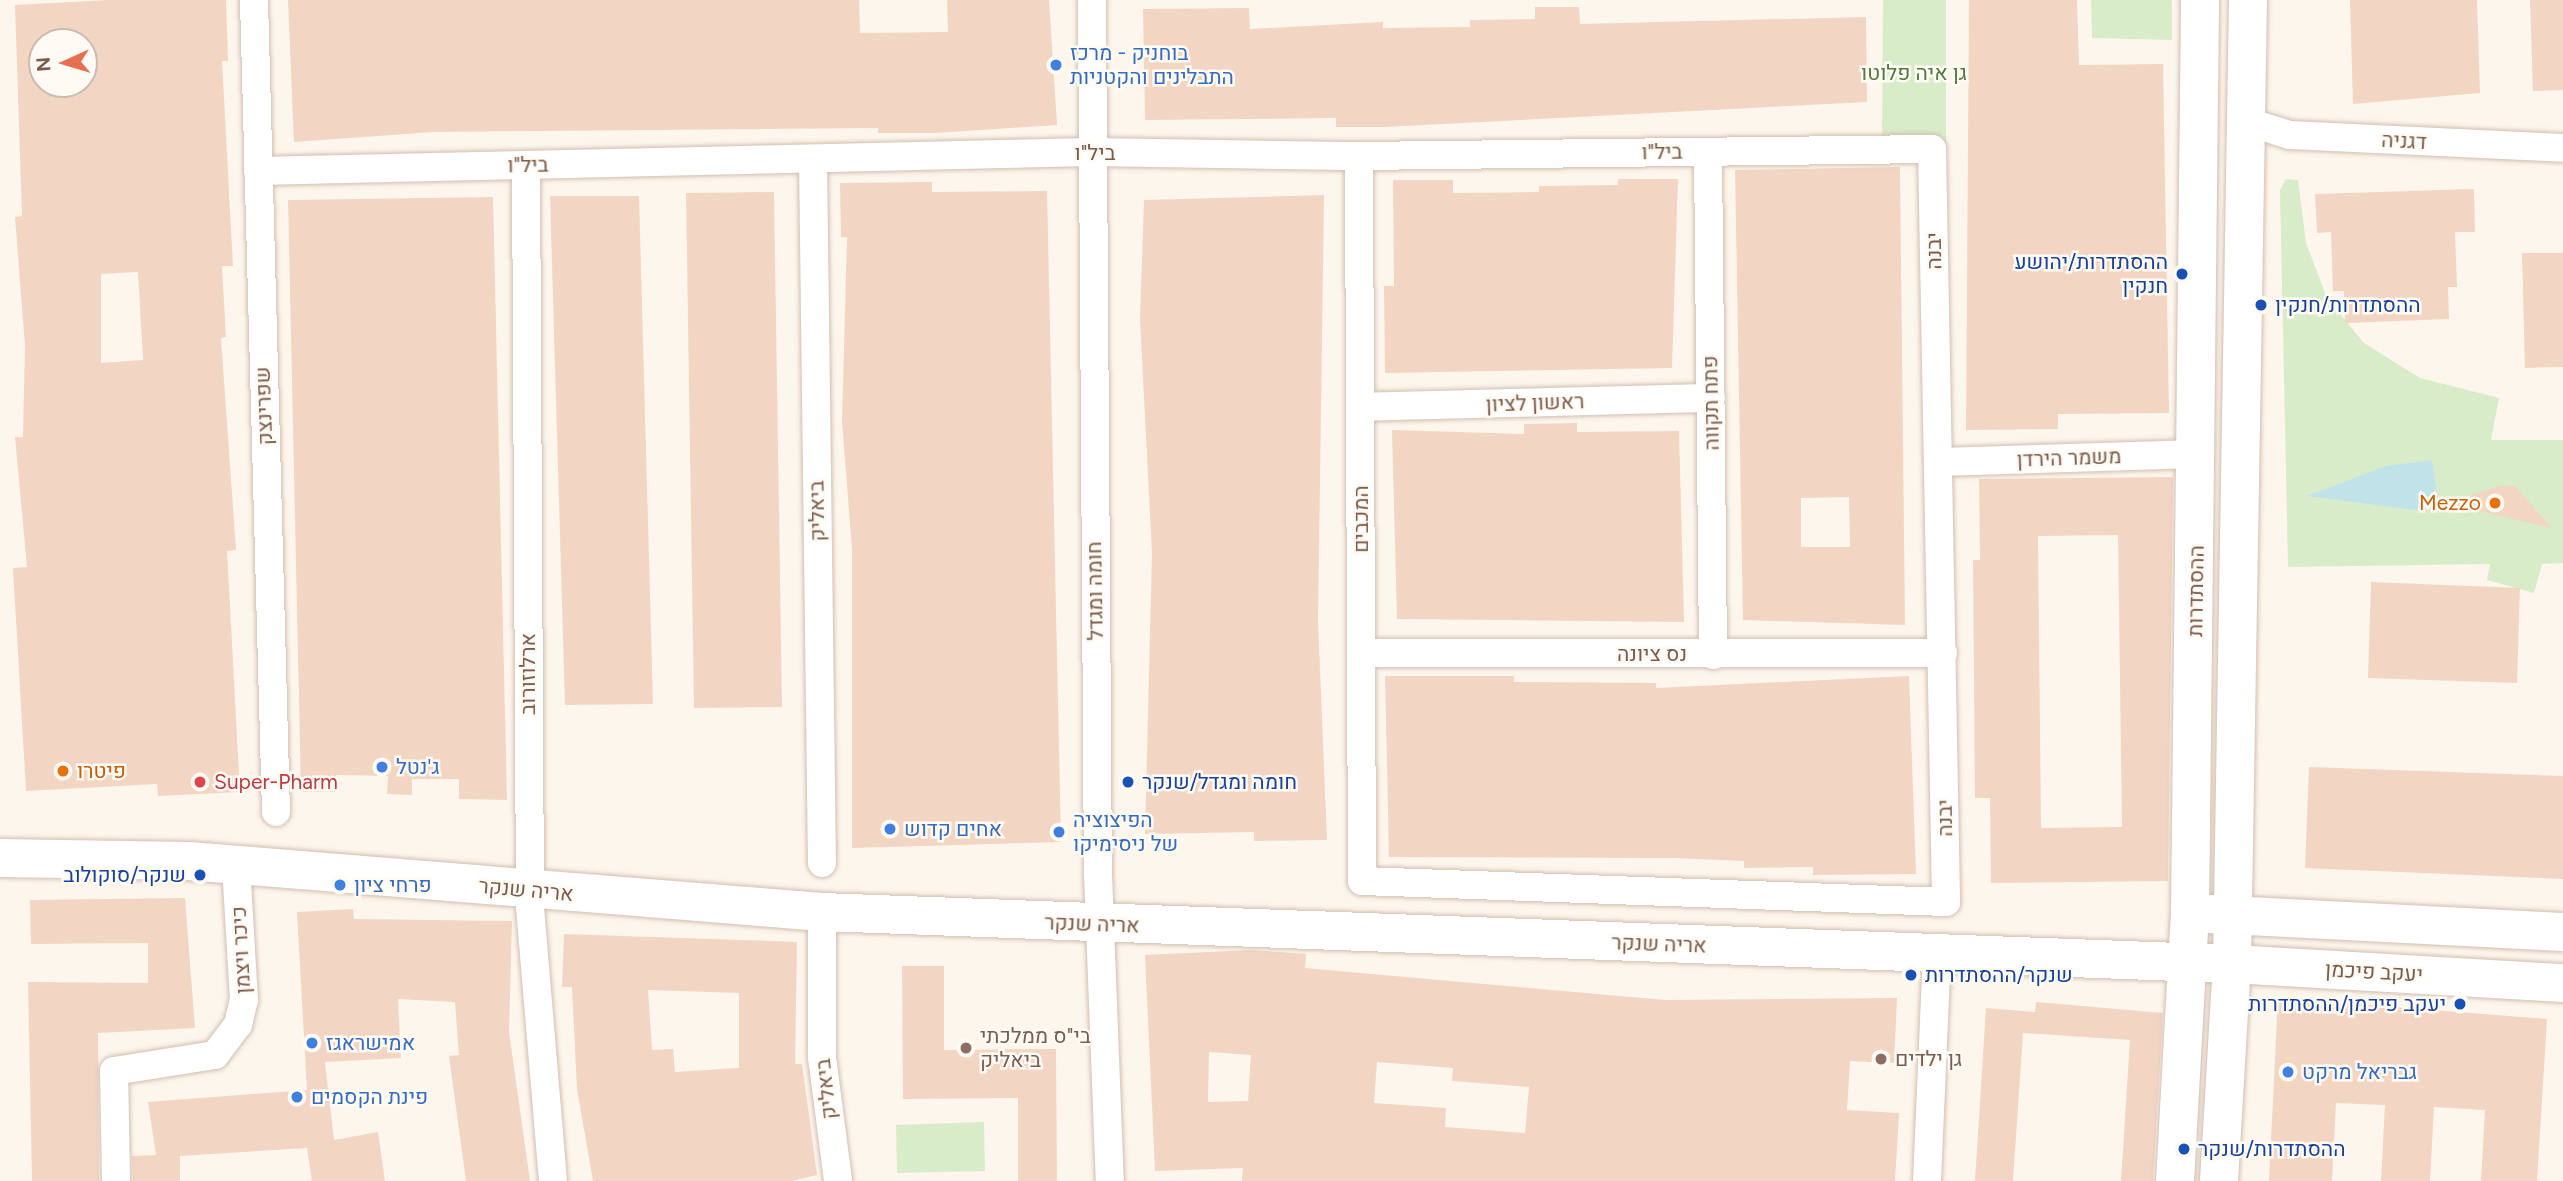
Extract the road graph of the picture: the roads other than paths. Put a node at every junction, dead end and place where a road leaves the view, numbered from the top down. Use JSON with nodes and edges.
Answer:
{"nodes":[{"id":1,"x":254,"y":0,"type":"edge"},
{"id":2,"x":1092,"y":0,"type":"edge"},
{"id":3,"x":2200,"y":0,"type":"edge"},
{"id":4,"x":2248,"y":0,"type":"edge"},
{"id":5,"x":2248,"y":122,"type":"junction"},
{"id":6,"x":2290,"y":135,"type":"junction"},
{"id":7,"x":2563,"y":148,"type":"edge"},
{"id":8,"x":1932,"y":149,"type":"joint"},
{"id":9,"x":1090,"y":152,"type":"junction"},
{"id":10,"x":1708,"y":152,"type":"junction"},
{"id":11,"x":1359,"y":156,"type":"junction"},
{"id":12,"x":813,"y":159,"type":"junction"},
{"id":13,"x":526,"y":165,"type":"junction"},
{"id":14,"x":258,"y":171,"type":"junction"},
{"id":15,"x":2248,"y":179,"type":"junction"},
{"id":16,"x":1711,"y":398,"type":"junction"},
{"id":17,"x":1360,"y":407,"type":"junction"},
{"id":18,"x":2198,"y":454,"type":"junction"},
{"id":19,"x":1939,"y":462,"type":"junction"},
{"id":20,"x":1361,"y":653,"type":"junction"},
{"id":21,"x":1943,"y":653,"type":"junction"},
{"id":22,"x":1713,"y":654,"type":"junction"},
{"id":23,"x":276,"y":812,"type":"dead end"},
{"id":24,"x":0,"y":858,"type":"edge"},
{"id":25,"x":821,"y":863,"type":"dead end"},
{"id":26,"x":236,"y":864,"type":"junction"},
{"id":27,"x":1362,"y":881,"type":"joint"},
{"id":28,"x":530,"y":892,"type":"junction"},
{"id":29,"x":821,"y":912,"type":"junction"},
{"id":30,"x":2190,"y":914,"type":"junction"},
{"id":31,"x":2232,"y":914,"type":"junction"},
{"id":32,"x":1102,"y":924,"type":"junction"},
{"id":33,"x":2563,"y":932,"type":"edge"},
{"id":34,"x":1937,"y":954,"type":"junction"},
{"id":35,"x":2186,"y":962,"type":"junction"},
{"id":36,"x":2232,"y":964,"type":"junction"},
{"id":37,"x":2563,"y":983,"type":"edge"},
{"id":38,"x":116,"y":1181,"type":"edge"},
{"id":39,"x":553,"y":1181,"type":"edge"},
{"id":40,"x":838,"y":1181,"type":"edge"},
{"id":41,"x":1110,"y":1181,"type":"edge"},
{"id":42,"x":1927,"y":1181,"type":"edge"},
{"id":43,"x":2175,"y":1181,"type":"edge"},
{"id":44,"x":2219,"y":1181,"type":"edge"}],
"edges":[{"from":1,"to":14,"type":"street","name":"שפרינצק"},
{"from":2,"to":9,"type":"street","name":"חומה ומגדל"},
{"from":3,"to":18,"type":"street","name":"ההסתדרות"},
{"from":4,"to":5,"type":"street","name":"ההסתדרות"},
{"from":5,"to":6,"type":"street","name":"דגניה"},
{"from":5,"to":15,"type":"street","name":"ההסתדרות"},
{"from":6,"to":7,"type":"street","name":"דגניה"},
{"from":6,"to":15,"type":"street"},
{"from":8,"to":10,"type":"street","name":"ביל\"ו"},
{"from":8,"to":19,"type":"street","name":"יבנה"},
{"from":9,"to":11,"type":"street","name":"ביל\"ו"},
{"from":9,"to":12,"type":"street","name":"ביל\"ו"},
{"from":9,"to":32,"type":"street","name":"חומה ומגדל"},
{"from":10,"to":11,"type":"street","name":"ביל\"ו"},
{"from":10,"to":16,"type":"street","name":"פתח תקווה"},
{"from":11,"to":17,"type":"street","name":"המכבים"},
{"from":12,"to":13,"type":"street","name":"ביל\"ו"},
{"from":12,"to":25,"type":"street","name":"ביאליק"},
{"from":13,"to":14,"type":"street","name":"ביל\"ו"},
{"from":13,"to":28,"type":"street","name":"ארלוזורוב"},
{"from":14,"to":23,"type":"street","name":"שפרינצק"},
{"from":15,"to":31,"type":"street","name":"ההסתדרות"},
{"from":16,"to":17,"type":"street","name":"ראשון לציון"},
{"from":16,"to":22,"type":"street","name":"פתח תקווה"},
{"from":17,"to":20,"type":"street","name":"המכבים"},
{"from":18,"to":19,"type":"street","name":"משמר הירדן"},
{"from":18,"to":30,"type":"street","name":"ההסתדרות"},
{"from":19,"to":21,"type":"street","name":"יבנה"},
{"from":20,"to":22,"type":"street","name":"נס ציונה"},
{"from":20,"to":27,"type":"street","name":"המכבים"},
{"from":21,"to":22,"type":"street","name":"נס ציונה"},
{"from":21,"to":27,"type":"street","name":"יבנה"},
{"from":24,"to":26,"type":"street","name":"אריה שנקר"},
{"from":26,"to":28,"type":"street","name":"אריה שנקר"},
{"from":26,"to":38,"type":"street","name":"כיכר ויצמן"},
{"from":28,"to":29,"type":"street","name":"אריה שנקר"},
{"from":28,"to":39,"type":"street","name":"ארלוזורוב"},
{"from":29,"to":32,"type":"street","name":"אריה שנקר"},
{"from":29,"to":40,"type":"street","name":"ביאליק"},
{"from":30,"to":31,"type":"street"},
{"from":30,"to":35,"type":"street","name":"ההסתדרות"},
{"from":31,"to":33,"type":"street"},
{"from":31,"to":36,"type":"street","name":"ההסתדרות"},
{"from":32,"to":34,"type":"street","name":"אריה שנקר"},
{"from":32,"to":41,"type":"street","name":"חומה ומגדל"},
{"from":34,"to":35,"type":"street","name":"אריה שנקר"},
{"from":34,"to":42,"type":"street"},
{"from":35,"to":36,"type":"street","name":"יעקב פיכמן"},
{"from":35,"to":43,"type":"street","name":"ההסתדרות"},
{"from":36,"to":37,"type":"street","name":"יעקב פיכמן"},
{"from":36,"to":44,"type":"street","name":"ההסתדרות"}]}
